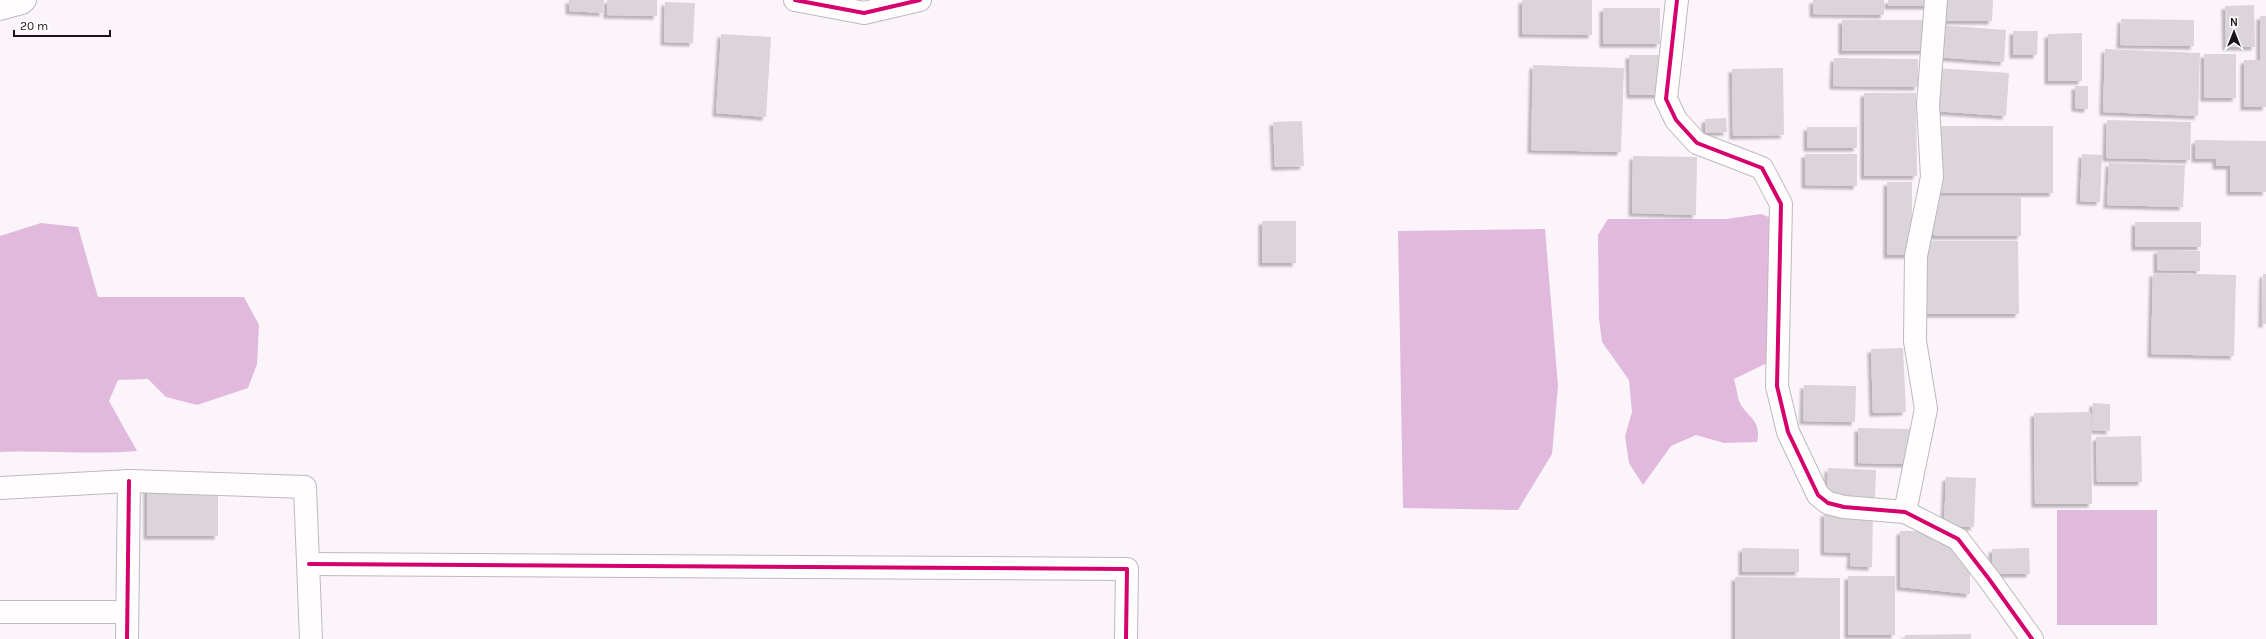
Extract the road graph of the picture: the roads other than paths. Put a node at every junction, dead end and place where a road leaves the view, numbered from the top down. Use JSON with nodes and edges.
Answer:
{"nodes":[{"id":1,"x":25,"y":0,"type":"edge"},
{"id":2,"x":795,"y":0,"type":"edge"},
{"id":3,"x":920,"y":0,"type":"edge"},
{"id":4,"x":1677,"y":0,"type":"edge"},
{"id":5,"x":1936,"y":0,"type":"edge"},
{"id":6,"x":0,"y":9,"type":"edge"},
{"id":7,"x":129,"y":481,"type":"junction"},
{"id":8,"x":0,"y":488,"type":"edge"},
{"id":9,"x":1905,"y":512,"type":"junction"},
{"id":10,"x":309,"y":564,"type":"junction"},
{"id":11,"x":0,"y":612,"type":"edge"},
{"id":12,"x":127,"y":612,"type":"junction"},
{"id":13,"x":127,"y":639,"type":"edge"},
{"id":14,"x":311,"y":639,"type":"edge"},
{"id":15,"x":1126,"y":639,"type":"edge"},
{"id":16,"x":2032,"y":639,"type":"edge"}],
"edges":[{"from":1,"to":6,"type":"street"},
{"from":2,"to":3,"type":"street"},
{"from":4,"to":9,"type":"street"},
{"from":5,"to":9,"type":"street"},
{"from":7,"to":8,"type":"street"},
{"from":7,"to":10,"type":"street"},
{"from":7,"to":12,"type":"street"},
{"from":9,"to":16,"type":"street"},
{"from":10,"to":14,"type":"street"},
{"from":10,"to":15,"type":"street"},
{"from":11,"to":12,"type":"street"},
{"from":12,"to":13,"type":"street"}]}
